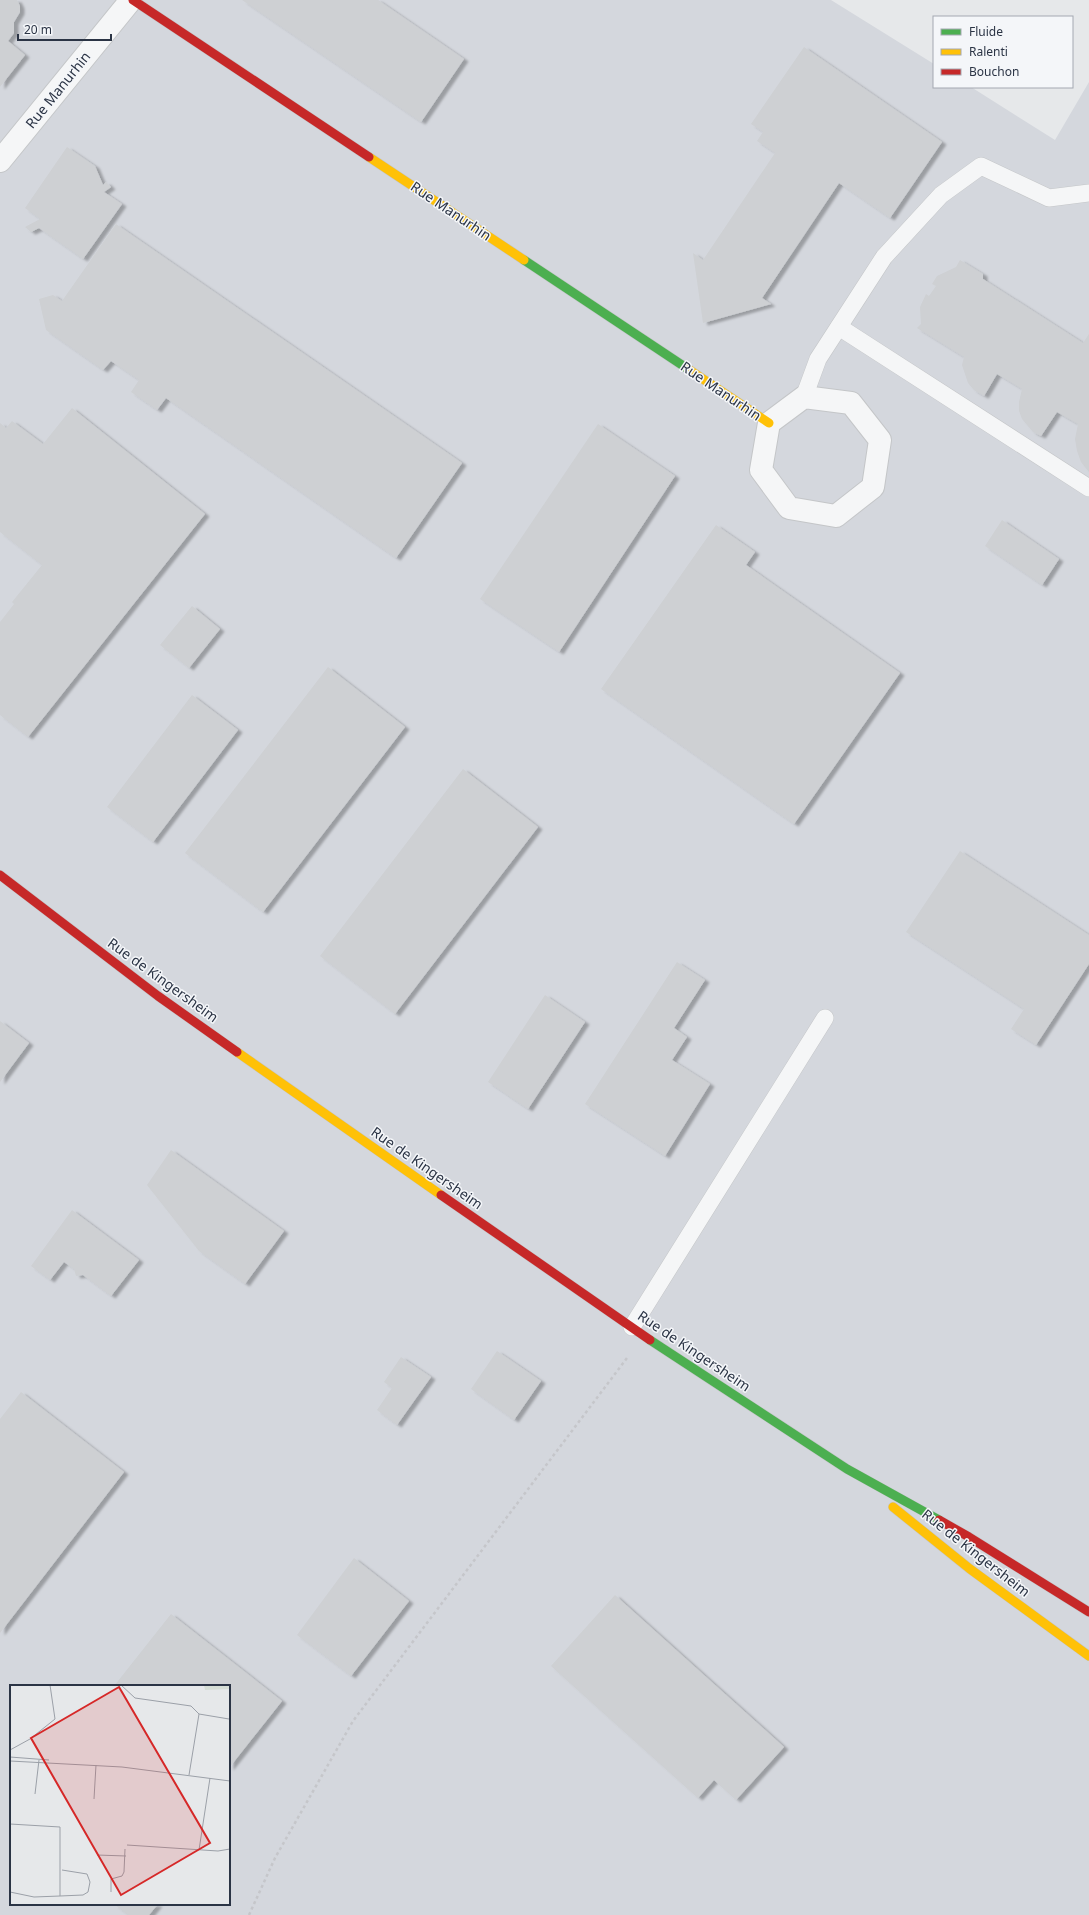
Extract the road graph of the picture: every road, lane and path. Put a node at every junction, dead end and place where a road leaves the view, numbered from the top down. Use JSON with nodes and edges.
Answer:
{"nodes":[{"id":1,"x":132,"y":0,"type":"edge"},
{"id":2,"x":0,"y":161,"type":"edge"},
{"id":3,"x":1089,"y":193,"type":"edge"},
{"id":4,"x":839,"y":327,"type":"junction"},
{"id":5,"x":804,"y":397,"type":"junction"},
{"id":6,"x":768,"y":423,"type":"junction"},
{"id":7,"x":1089,"y":488,"type":"edge"},
{"id":8,"x":0,"y":875,"type":"edge"},
{"id":9,"x":825,"y":1018,"type":"dead end"},
{"id":10,"x":638,"y":1331,"type":"junction"},
{"id":11,"x":847,"y":1469,"type":"junction"},
{"id":12,"x":1089,"y":1612,"type":"edge"},
{"id":13,"x":1089,"y":1656,"type":"edge"},
{"id":14,"x":249,"y":1915,"type":"edge"}],
"edges":[{"from":1,"to":2,"type":"street","name":"Rue Manurhin"},
{"from":1,"to":6,"type":"main road","name":"Rue Manurhin"},
{"from":3,"to":4,"type":"lane"},
{"from":4,"to":5,"type":"lane"},
{"from":4,"to":7,"type":"lane"},
{"from":5,"to":6,"type":"street"},
{"from":5,"to":6,"type":"street"},
{"from":8,"to":10,"type":"main road","name":"Rue de Kingersheim"},
{"from":9,"to":10,"type":"lane"},
{"from":10,"to":11,"type":"main road","name":"Rue de Kingersheim"},
{"from":10,"to":14,"type":"path"},
{"from":11,"to":12,"type":"main road","name":"Rue de Kingersheim"},
{"from":11,"to":13,"type":"main road","name":"Rue de Kingersheim"}]}
